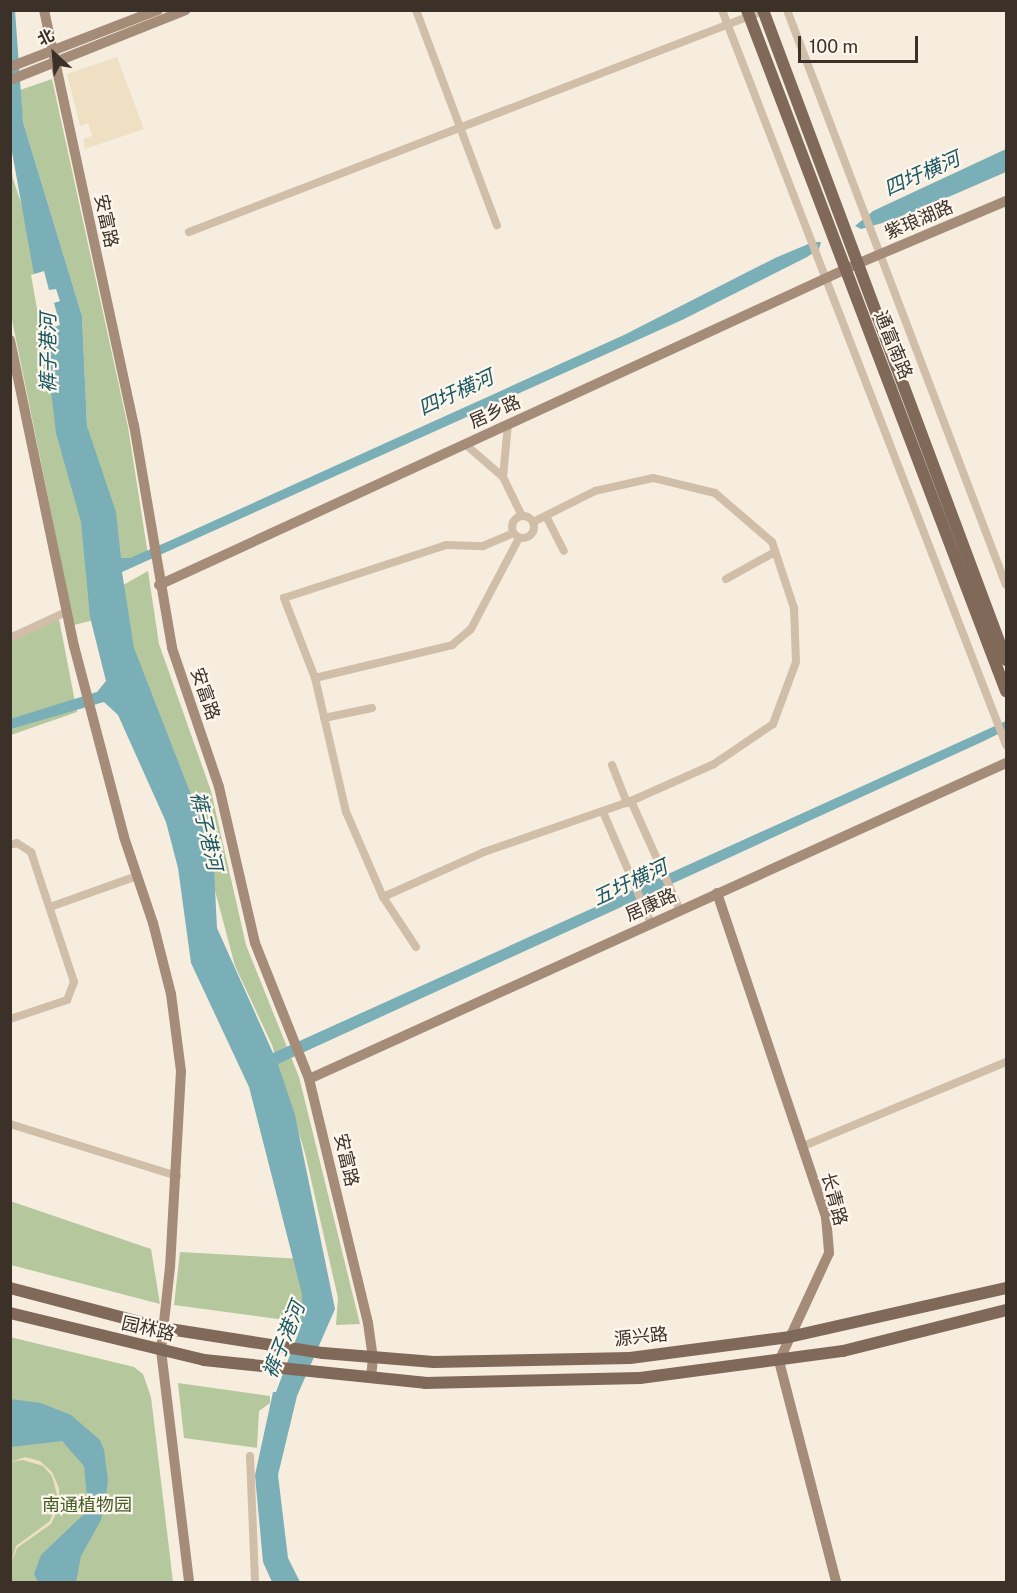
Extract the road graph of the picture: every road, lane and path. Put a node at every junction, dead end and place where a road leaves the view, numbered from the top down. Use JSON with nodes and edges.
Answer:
{"nodes":[{"id":1,"x":44,"y":10,"type":"edge"},
{"id":2,"x":158,"y":10,"type":"edge"},
{"id":3,"x":186,"y":10,"type":"edge"},
{"id":4,"x":416,"y":10,"type":"edge"},
{"id":5,"x":723,"y":10,"type":"edge"},
{"id":6,"x":787,"y":10,"type":"edge"},
{"id":7,"x":763,"y":11,"type":"edge"},
{"id":8,"x":748,"y":14,"type":"edge"},
{"id":9,"x":728,"y":26,"type":"junction"},
{"id":10,"x":55,"y":56,"type":"junction"},
{"id":11,"x":10,"y":67,"type":"edge"},
{"id":12,"x":10,"y":80,"type":"edge"},
{"id":13,"x":460,"y":130,"type":"junction"},
{"id":14,"x":1006,"y":201,"type":"edge"},
{"id":15,"x":497,"y":225,"type":"dead end"},
{"id":16,"x":189,"y":232,"type":"dead end"},
{"id":17,"x":880,"y":255,"type":"junction"},
{"id":18,"x":857,"y":264,"type":"junction"},
{"id":19,"x":844,"y":271,"type":"junction"},
{"id":20,"x":826,"y":279,"type":"junction"},
{"id":21,"x":11,"y":347,"type":"edge"},
{"id":22,"x":508,"y":424,"type":"junction"},
{"id":23,"x":465,"y":444,"type":"junction"},
{"id":24,"x":503,"y":477,"type":"junction"},
{"id":25,"x":522,"y":516,"type":"junction"},
{"id":26,"x":546,"y":516,"type":"junction"},
{"id":27,"x":533,"y":522,"type":"junction"},
{"id":28,"x":516,"y":535,"type":"junction"},
{"id":29,"x":564,"y":551,"type":"dead end"},
{"id":30,"x":775,"y":552,"type":"junction"},
{"id":31,"x":726,"y":579,"type":"dead end"},
{"id":32,"x":159,"y":585,"type":"junction"},
{"id":33,"x":1006,"y":585,"type":"edge"},
{"id":34,"x":66,"y":612,"type":"junction"},
{"id":35,"x":10,"y":638,"type":"edge"},
{"id":36,"x":1006,"y":660,"type":"edge"},
{"id":37,"x":315,"y":678,"type":"junction"},
{"id":38,"x":1006,"y":691,"type":"edge"},
{"id":39,"x":372,"y":708,"type":"dead end"},
{"id":40,"x":324,"y":718,"type":"junction"},
{"id":41,"x":1006,"y":745,"type":"edge"},
{"id":42,"x":1006,"y":763,"type":"edge"},
{"id":43,"x":612,"y":765,"type":"dead end"},
{"id":44,"x":629,"y":802,"type":"junction"},
{"id":45,"x":603,"y":812,"type":"junction"},
{"id":46,"x":10,"y":845,"type":"edge"},
{"id":47,"x":137,"y":876,"type":"junction"},
{"id":48,"x":717,"y":893,"type":"junction"},
{"id":49,"x":383,"y":897,"type":"junction"},
{"id":50,"x":50,"y":908,"type":"junction"},
{"id":51,"x":680,"y":910,"type":"junction"},
{"id":52,"x":651,"y":923,"type":"junction"},
{"id":53,"x":416,"y":948,"type":"dead end"},
{"id":54,"x":10,"y":1018,"type":"edge"},
{"id":55,"x":1006,"y":1062,"type":"edge"},
{"id":56,"x":309,"y":1079,"type":"junction"},
{"id":57,"x":10,"y":1124,"type":"edge"},
{"id":58,"x":801,"y":1147,"type":"junction"},
{"id":59,"x":177,"y":1176,"type":"junction"},
{"id":60,"x":10,"y":1288,"type":"edge"},
{"id":61,"x":1006,"y":1288,"type":"edge"},
{"id":62,"x":1006,"y":1310,"type":"edge"},
{"id":63,"x":10,"y":1312,"type":"edge"},
{"id":64,"x":163,"y":1329,"type":"junction"},
{"id":65,"x":789,"y":1337,"type":"junction"},
{"id":66,"x":274,"y":1346,"type":"joint"},
{"id":67,"x":161,"y":1350,"type":"junction"},
{"id":68,"x":373,"y":1358,"type":"junction"},
{"id":69,"x":779,"y":1360,"type":"junction"},
{"id":70,"x":371,"y":1378,"type":"junction"},
{"id":71,"x":250,"y":1456,"type":"dead end"},
{"id":72,"x":189,"y":1582,"type":"edge"},
{"id":73,"x":255,"y":1582,"type":"edge"},
{"id":74,"x":836,"y":1582,"type":"edge"}],
"edges":[{"from":1,"to":10,"type":"street","name":"安富路"},
{"from":2,"to":10,"type":"street"},
{"from":3,"to":10,"type":"street"},
{"from":4,"to":13,"type":"street"},
{"from":5,"to":9,"type":"street"},
{"from":6,"to":17,"type":"street"},
{"from":7,"to":8,"type":"street"},
{"from":7,"to":18,"type":"main road","name":"通富南路"},
{"from":8,"to":9,"type":"street"},
{"from":8,"to":19,"type":"main road","name":"通富南路"},
{"from":9,"to":13,"type":"street"},
{"from":9,"to":20,"type":"street"},
{"from":10,"to":11,"type":"street"},
{"from":10,"to":12,"type":"street"},
{"from":10,"to":32,"type":"street","name":"安富路"},
{"from":13,"to":15,"type":"street"},
{"from":13,"to":16,"type":"street"},
{"from":14,"to":17,"type":"street","name":"紫琅湖路"},
{"from":17,"to":18,"type":"street","name":"紫琅湖路"},
{"from":17,"to":33,"type":"street"},
{"from":18,"to":19,"type":"street","name":"紫琅湖路"},
{"from":18,"to":36,"type":"main road","name":"通富南路"},
{"from":19,"to":20,"type":"street","name":"居乡路"},
{"from":19,"to":38,"type":"main road","name":"通富南路"},
{"from":20,"to":22,"type":"street","name":"居乡路"},
{"from":20,"to":41,"type":"street"},
{"from":21,"to":34,"type":"street"},
{"from":22,"to":23,"type":"street","name":"居乡路"},
{"from":22,"to":24,"type":"street"},
{"from":23,"to":24,"type":"street"},
{"from":23,"to":32,"type":"street","name":"居乡路"},
{"from":24,"to":25,"type":"street"},
{"from":25,"to":27,"type":"street"},
{"from":25,"to":28,"type":"street"},
{"from":26,"to":27,"type":"street"},
{"from":26,"to":29,"type":"street"},
{"from":26,"to":30,"type":"street"},
{"from":27,"to":28,"type":"street"},
{"from":28,"to":37,"type":"street"},
{"from":28,"to":37,"type":"street"},
{"from":30,"to":31,"type":"street"},
{"from":30,"to":44,"type":"street"},
{"from":32,"to":56,"type":"street","name":"安富路"},
{"from":34,"to":35,"type":"street"},
{"from":34,"to":47,"type":"street"},
{"from":37,"to":40,"type":"street"},
{"from":39,"to":40,"type":"street"},
{"from":40,"to":49,"type":"street"},
{"from":42,"to":48,"type":"street","name":"居康路"},
{"from":43,"to":44,"type":"street"},
{"from":44,"to":45,"type":"street"},
{"from":44,"to":51,"type":"street"},
{"from":45,"to":49,"type":"street"},
{"from":45,"to":52,"type":"street"},
{"from":46,"to":50,"type":"street"},
{"from":47,"to":50,"type":"street"},
{"from":47,"to":59,"type":"street"},
{"from":48,"to":51,"type":"street","name":"居康路"},
{"from":48,"to":58,"type":"street","name":"长青路"},
{"from":49,"to":53,"type":"street"},
{"from":50,"to":54,"type":"street"},
{"from":51,"to":52,"type":"street","name":"居康路"},
{"from":52,"to":56,"type":"street","name":"居康路"},
{"from":55,"to":58,"type":"street"},
{"from":56,"to":68,"type":"street","name":"安富路"},
{"from":57,"to":59,"type":"street"},
{"from":58,"to":65,"type":"street","name":"长青路"},
{"from":59,"to":64,"type":"street"},
{"from":60,"to":64,"type":"main road","name":"园林路"},
{"from":61,"to":65,"type":"main road","name":"源兴路"},
{"from":62,"to":69,"type":"main road"},
{"from":63,"to":67,"type":"main road","name":"园林路"},
{"from":64,"to":66,"type":"main road","name":"园林路"},
{"from":64,"to":67,"type":"street"},
{"from":65,"to":68,"type":"main road","name":"源兴路"},
{"from":65,"to":69,"type":"street","name":"长青路"},
{"from":66,"to":68,"type":"main road","name":"源兴路"},
{"from":67,"to":70,"type":"main road","name":"园林路"},
{"from":67,"to":72,"type":"street"},
{"from":68,"to":70,"type":"street","name":"安富路"},
{"from":69,"to":70,"type":"main road"},
{"from":69,"to":74,"type":"street"},
{"from":71,"to":73,"type":"street"}]}
